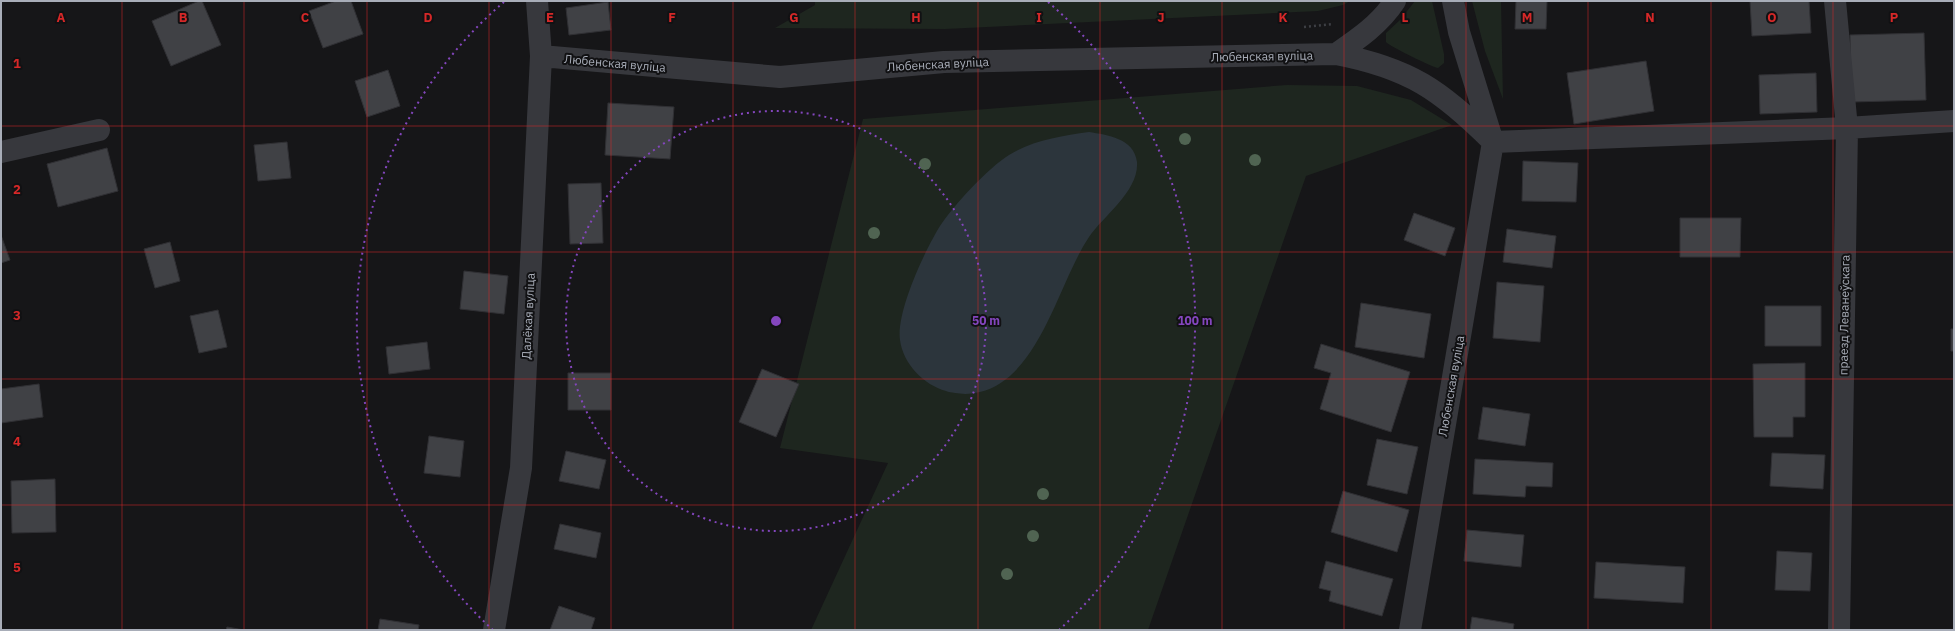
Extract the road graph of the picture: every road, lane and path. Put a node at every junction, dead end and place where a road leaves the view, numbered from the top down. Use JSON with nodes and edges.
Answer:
{"nodes":[{"id":1,"x":537,"y":1,"type":"edge"},
{"id":2,"x":1395,"y":1,"type":"edge"},
{"id":3,"x":1453,"y":1,"type":"edge"},
{"id":4,"x":1835,"y":1,"type":"edge"},
{"id":5,"x":1336,"y":54,"type":"junction"},
{"id":6,"x":541,"y":56,"type":"junction"},
{"id":7,"x":1954,"y":121,"type":"edge"},
{"id":8,"x":1847,"y":128,"type":"junction"},
{"id":9,"x":99,"y":130,"type":"dead end"},
{"id":10,"x":1493,"y":142,"type":"junction"},
{"id":11,"x":1,"y":152,"type":"edge"},
{"id":12,"x":494,"y":630,"type":"edge"},
{"id":13,"x":1410,"y":630,"type":"edge"},
{"id":14,"x":1839,"y":630,"type":"edge"}],
"edges":[{"from":1,"to":6,"type":"street","name":"Далёкая вуліца"},
{"from":2,"to":5,"type":"street"},
{"from":3,"to":10,"type":"street","name":"Любенская вуліца"},
{"from":4,"to":8,"type":"street","name":"праезд Леванеўскага"},
{"from":5,"to":6,"type":"street","name":"Любенская вуліца"},
{"from":5,"to":10,"type":"street","name":"Любенская вуліца"},
{"from":6,"to":12,"type":"street","name":"Далёкая вуліца"},
{"from":7,"to":8,"type":"street"},
{"from":8,"to":10,"type":"street"},
{"from":8,"to":14,"type":"street","name":"праезд Леванеўскага"},
{"from":9,"to":11,"type":"street"},
{"from":10,"to":13,"type":"street","name":"Любенская вуліца"}]}
